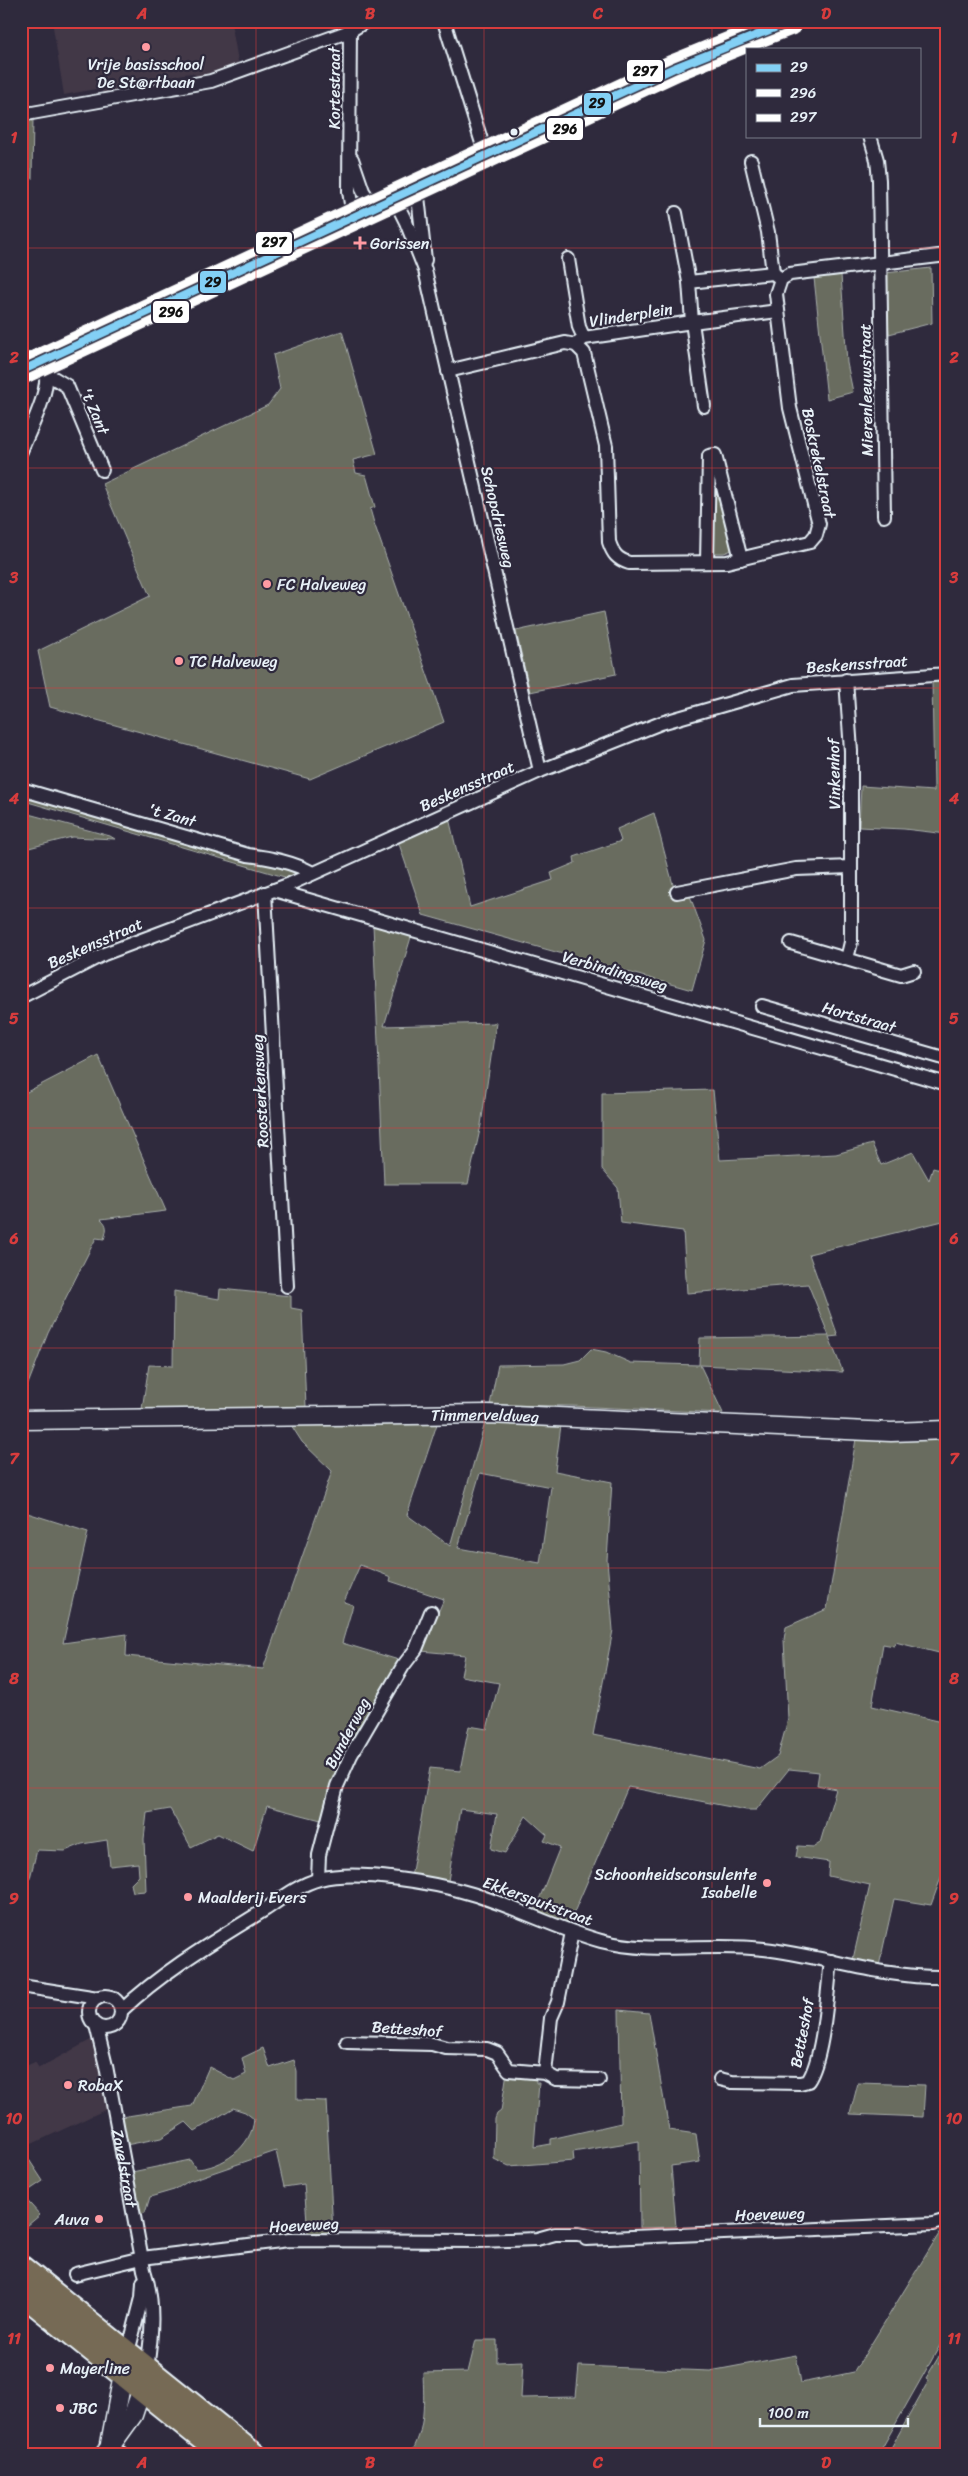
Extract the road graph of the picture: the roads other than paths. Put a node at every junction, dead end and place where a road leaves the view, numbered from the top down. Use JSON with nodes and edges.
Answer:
{"nodes":[{"id":1,"x":366,"y":21,"type":"edge"},
{"id":2,"x":444,"y":21,"type":"edge"},
{"id":3,"x":793,"y":21,"type":"edge"},
{"id":4,"x":350,"y":26,"type":"edge"},
{"id":5,"x":21,"y":115,"type":"edge"},
{"id":6,"x":871,"y":138,"type":"edge"},
{"id":7,"x":351,"y":154,"type":"junction"},
{"id":8,"x":486,"y":156,"type":"junction"},
{"id":9,"x":751,"y":161,"type":"dead end"},
{"id":10,"x":417,"y":187,"type":"junction"},
{"id":11,"x":394,"y":198,"type":"junction"},
{"id":12,"x":374,"y":208,"type":"junction"},
{"id":13,"x":676,"y":213,"type":"dead end"},
{"id":14,"x":353,"y":217,"type":"junction"},
{"id":15,"x":947,"y":255,"type":"edge"},
{"id":16,"x":568,"y":259,"type":"dead end"},
{"id":17,"x":881,"y":263,"type":"junction"},
{"id":18,"x":425,"y":270,"type":"junction"},
{"id":19,"x":777,"y":276,"type":"junction"},
{"id":20,"x":689,"y":282,"type":"junction"},
{"id":21,"x":778,"y":311,"type":"junction"},
{"id":22,"x":692,"y":322,"type":"junction"},
{"id":23,"x":580,"y":341,"type":"junction"},
{"id":24,"x":45,"y":368,"type":"junction"},
{"id":25,"x":21,"y":371,"type":"edge"},
{"id":26,"x":448,"y":371,"type":"junction"},
{"id":27,"x":704,"y":406,"type":"dead end"},
{"id":28,"x":21,"y":451,"type":"edge"},
{"id":29,"x":102,"y":470,"type":"dead end"},
{"id":30,"x":884,"y":516,"type":"dead end"},
{"id":31,"x":741,"y":559,"type":"junction"},
{"id":32,"x":707,"y":562,"type":"junction"},
{"id":33,"x":947,"y":674,"type":"edge"},
{"id":34,"x":846,"y":680,"type":"junction"},
{"id":35,"x":540,"y":771,"type":"junction"},
{"id":36,"x":21,"y":789,"type":"edge"},
{"id":37,"x":851,"y":867,"type":"junction"},
{"id":38,"x":313,"y":873,"type":"junction"},
{"id":39,"x":270,"y":892,"type":"junction"},
{"id":40,"x":677,"y":892,"type":"dead end"},
{"id":41,"x":791,"y":943,"type":"dead end"},
{"id":42,"x":848,"y":959,"type":"junction"},
{"id":43,"x":914,"y":971,"type":"dead end"},
{"id":44,"x":21,"y":997,"type":"edge"},
{"id":45,"x":762,"y":1006,"type":"dead end"},
{"id":46,"x":908,"y":1042,"type":"dead end"},
{"id":47,"x":947,"y":1054,"type":"edge"},
{"id":48,"x":947,"y":1059,"type":"edge"},
{"id":49,"x":947,"y":1084,"type":"edge"},
{"id":50,"x":287,"y":1286,"type":"dead end"},
{"id":51,"x":21,"y":1420,"type":"edge"},
{"id":52,"x":947,"y":1430,"type":"edge"},
{"id":53,"x":431,"y":1612,"type":"dead end"},
{"id":54,"x":318,"y":1879,"type":"junction"},
{"id":55,"x":572,"y":1932,"type":"junction"},
{"id":56,"x":831,"y":1961,"type":"junction"},
{"id":57,"x":947,"y":1977,"type":"edge"},
{"id":58,"x":21,"y":1986,"type":"edge"},
{"id":59,"x":147,"y":1986,"type":"junction"},
{"id":60,"x":57,"y":1991,"type":"junction"},
{"id":61,"x":104,"y":1997,"type":"junction"},
{"id":62,"x":122,"y":2010,"type":"junction"},
{"id":63,"x":89,"y":2012,"type":"junction"},
{"id":64,"x":96,"y":2025,"type":"junction"},
{"id":65,"x":112,"y":2027,"type":"junction"},
{"id":66,"x":347,"y":2042,"type":"dead end"},
{"id":67,"x":106,"y":2066,"type":"junction"},
{"id":68,"x":544,"y":2073,"type":"junction"},
{"id":69,"x":720,"y":2079,"type":"dead end"},
{"id":70,"x":599,"y":2080,"type":"dead end"},
{"id":71,"x":947,"y":2220,"type":"edge"},
{"id":72,"x":143,"y":2264,"type":"junction"},
{"id":73,"x":21,"y":2267,"type":"edge"},
{"id":74,"x":75,"y":2274,"type":"dead end"},
{"id":75,"x":21,"y":2293,"type":"edge"},
{"id":76,"x":128,"y":2352,"type":"junction"},
{"id":77,"x":148,"y":2368,"type":"junction"},
{"id":78,"x":123,"y":2375,"type":"junction"},
{"id":79,"x":142,"y":2390,"type":"junction"},
{"id":80,"x":113,"y":2452,"type":"edge"},
{"id":81,"x":222,"y":2455,"type":"edge"},
{"id":82,"x":255,"y":2455,"type":"edge"}],
"edges":[{"from":1,"to":4,"type":"street"},
{"from":2,"to":8,"type":"street"},
{"from":3,"to":8,"type":"main road"},
{"from":4,"to":5,"type":"street"},
{"from":4,"to":7,"type":"street","name":"Kortestraat"},
{"from":6,"to":17,"type":"street","name":"Mierenleeuwstraat"},
{"from":7,"to":12,"type":"street","name":"Kortestraat"},
{"from":7,"to":14,"type":"street","name":"Kortestraat"},
{"from":8,"to":10,"type":"main road"},
{"from":9,"to":19,"type":"street","name":"Boskrekelstraat"},
{"from":10,"to":11,"type":"main road"},
{"from":10,"to":18,"type":"street","name":"Schopdriesweg"},
{"from":11,"to":12,"type":"main road"},
{"from":11,"to":18,"type":"street","name":"Schopdriesweg"},
{"from":12,"to":14,"type":"main road"},
{"from":13,"to":20,"type":"street","name":"Vlinderplein"},
{"from":14,"to":24,"type":"main road"},
{"from":15,"to":17,"type":"street"},
{"from":16,"to":23,"type":"street"},
{"from":17,"to":19,"type":"street"},
{"from":17,"to":30,"type":"street","name":"Mierenleeuwstraat"},
{"from":18,"to":26,"type":"street","name":"Schopdriesweg"},
{"from":19,"to":20,"type":"street"},
{"from":19,"to":21,"type":"street","name":"Boskrekelstraat"},
{"from":20,"to":22,"type":"street","name":"Vlinderplein"},
{"from":21,"to":22,"type":"street","name":"Vlinderplein"},
{"from":21,"to":31,"type":"street","name":"Boskrekelstraat"},
{"from":22,"to":23,"type":"street","name":"Vlinderplein"},
{"from":22,"to":27,"type":"street"},
{"from":23,"to":26,"type":"street"},
{"from":23,"to":32,"type":"street","name":"Boskrekelstraat"},
{"from":24,"to":25,"type":"main road"},
{"from":24,"to":28,"type":"street"},
{"from":24,"to":29,"type":"street","name":"'t Zant"},
{"from":26,"to":35,"type":"street","name":"Schopdriesweg"},
{"from":31,"to":32,"type":"street","name":"Boskrekelstraat"},
{"from":31,"to":32,"type":"street"},
{"from":33,"to":34,"type":"street","name":"Beskensstraat"},
{"from":34,"to":35,"type":"street","name":"Beskensstraat"},
{"from":34,"to":37,"type":"street","name":"Vinkenhof"},
{"from":35,"to":38,"type":"street","name":"Beskensstraat"},
{"from":36,"to":38,"type":"street","name":"'t Zant"},
{"from":37,"to":40,"type":"street"},
{"from":37,"to":42,"type":"street","name":"Vinkenhof"},
{"from":38,"to":39,"type":"street","name":"Beskensstraat"},
{"from":39,"to":44,"type":"street","name":"Beskensstraat"},
{"from":39,"to":49,"type":"street","name":"Verbindingsweg"},
{"from":39,"to":50,"type":"street","name":"Roosterkensweg"},
{"from":41,"to":42,"type":"street"},
{"from":42,"to":43,"type":"street"},
{"from":45,"to":48,"type":"street","name":"Hortstraat"},
{"from":46,"to":47,"type":"street"},
{"from":51,"to":52,"type":"street","name":"Timmerveldweg"},
{"from":53,"to":54,"type":"street","name":"Bunderweg"},
{"from":54,"to":55,"type":"street","name":"Ekkersputstraat"},
{"from":54,"to":59,"type":"street","name":"Ekkersputstraat"},
{"from":55,"to":56,"type":"street","name":"Ekkersputstraat"},
{"from":55,"to":68,"type":"street"},
{"from":56,"to":57,"type":"street","name":"Ekkersputstraat"},
{"from":56,"to":69,"type":"street","name":"Betteshof"},
{"from":58,"to":60,"type":"street","name":"Zavelstraat"},
{"from":59,"to":61,"type":"street","name":"Ekkersputstraat"},
{"from":59,"to":62,"type":"street","name":"Ekkersputstraat"},
{"from":60,"to":61,"type":"street","name":"Zavelstraat"},
{"from":60,"to":63,"type":"street","name":"Zavelstraat"},
{"from":61,"to":62,"type":"street"},
{"from":61,"to":63,"type":"street"},
{"from":62,"to":65,"type":"street","name":"Zavelstraat"},
{"from":63,"to":64,"type":"street","name":"Zavelstraat"},
{"from":64,"to":65,"type":"street"},
{"from":64,"to":67,"type":"street","name":"Zavelstraat"},
{"from":65,"to":67,"type":"street","name":"Zavelstraat"},
{"from":66,"to":68,"type":"street","name":"Betteshof"},
{"from":67,"to":72,"type":"street","name":"Zavelstraat"},
{"from":68,"to":70,"type":"street","name":"Betteshof"},
{"from":71,"to":72,"type":"street","name":"Hoeveweg"},
{"from":72,"to":74,"type":"street","name":"Hoeveweg"},
{"from":72,"to":76,"type":"street","name":"Zavelstraat"},
{"from":72,"to":77,"type":"street","name":"Zavelstraat"},
{"from":73,"to":76,"type":"highway"},
{"from":75,"to":78,"type":"highway"},
{"from":76,"to":77,"type":"highway"},
{"from":76,"to":78,"type":"street","name":"Zavelstraat"},
{"from":77,"to":79,"type":"street","name":"Zavelstraat"},
{"from":77,"to":82,"type":"highway"},
{"from":78,"to":79,"type":"highway"},
{"from":78,"to":80,"type":"street","name":"Zavelstraat"},
{"from":79,"to":80,"type":"street","name":"Zavelstraat"},
{"from":79,"to":81,"type":"highway"}]}
